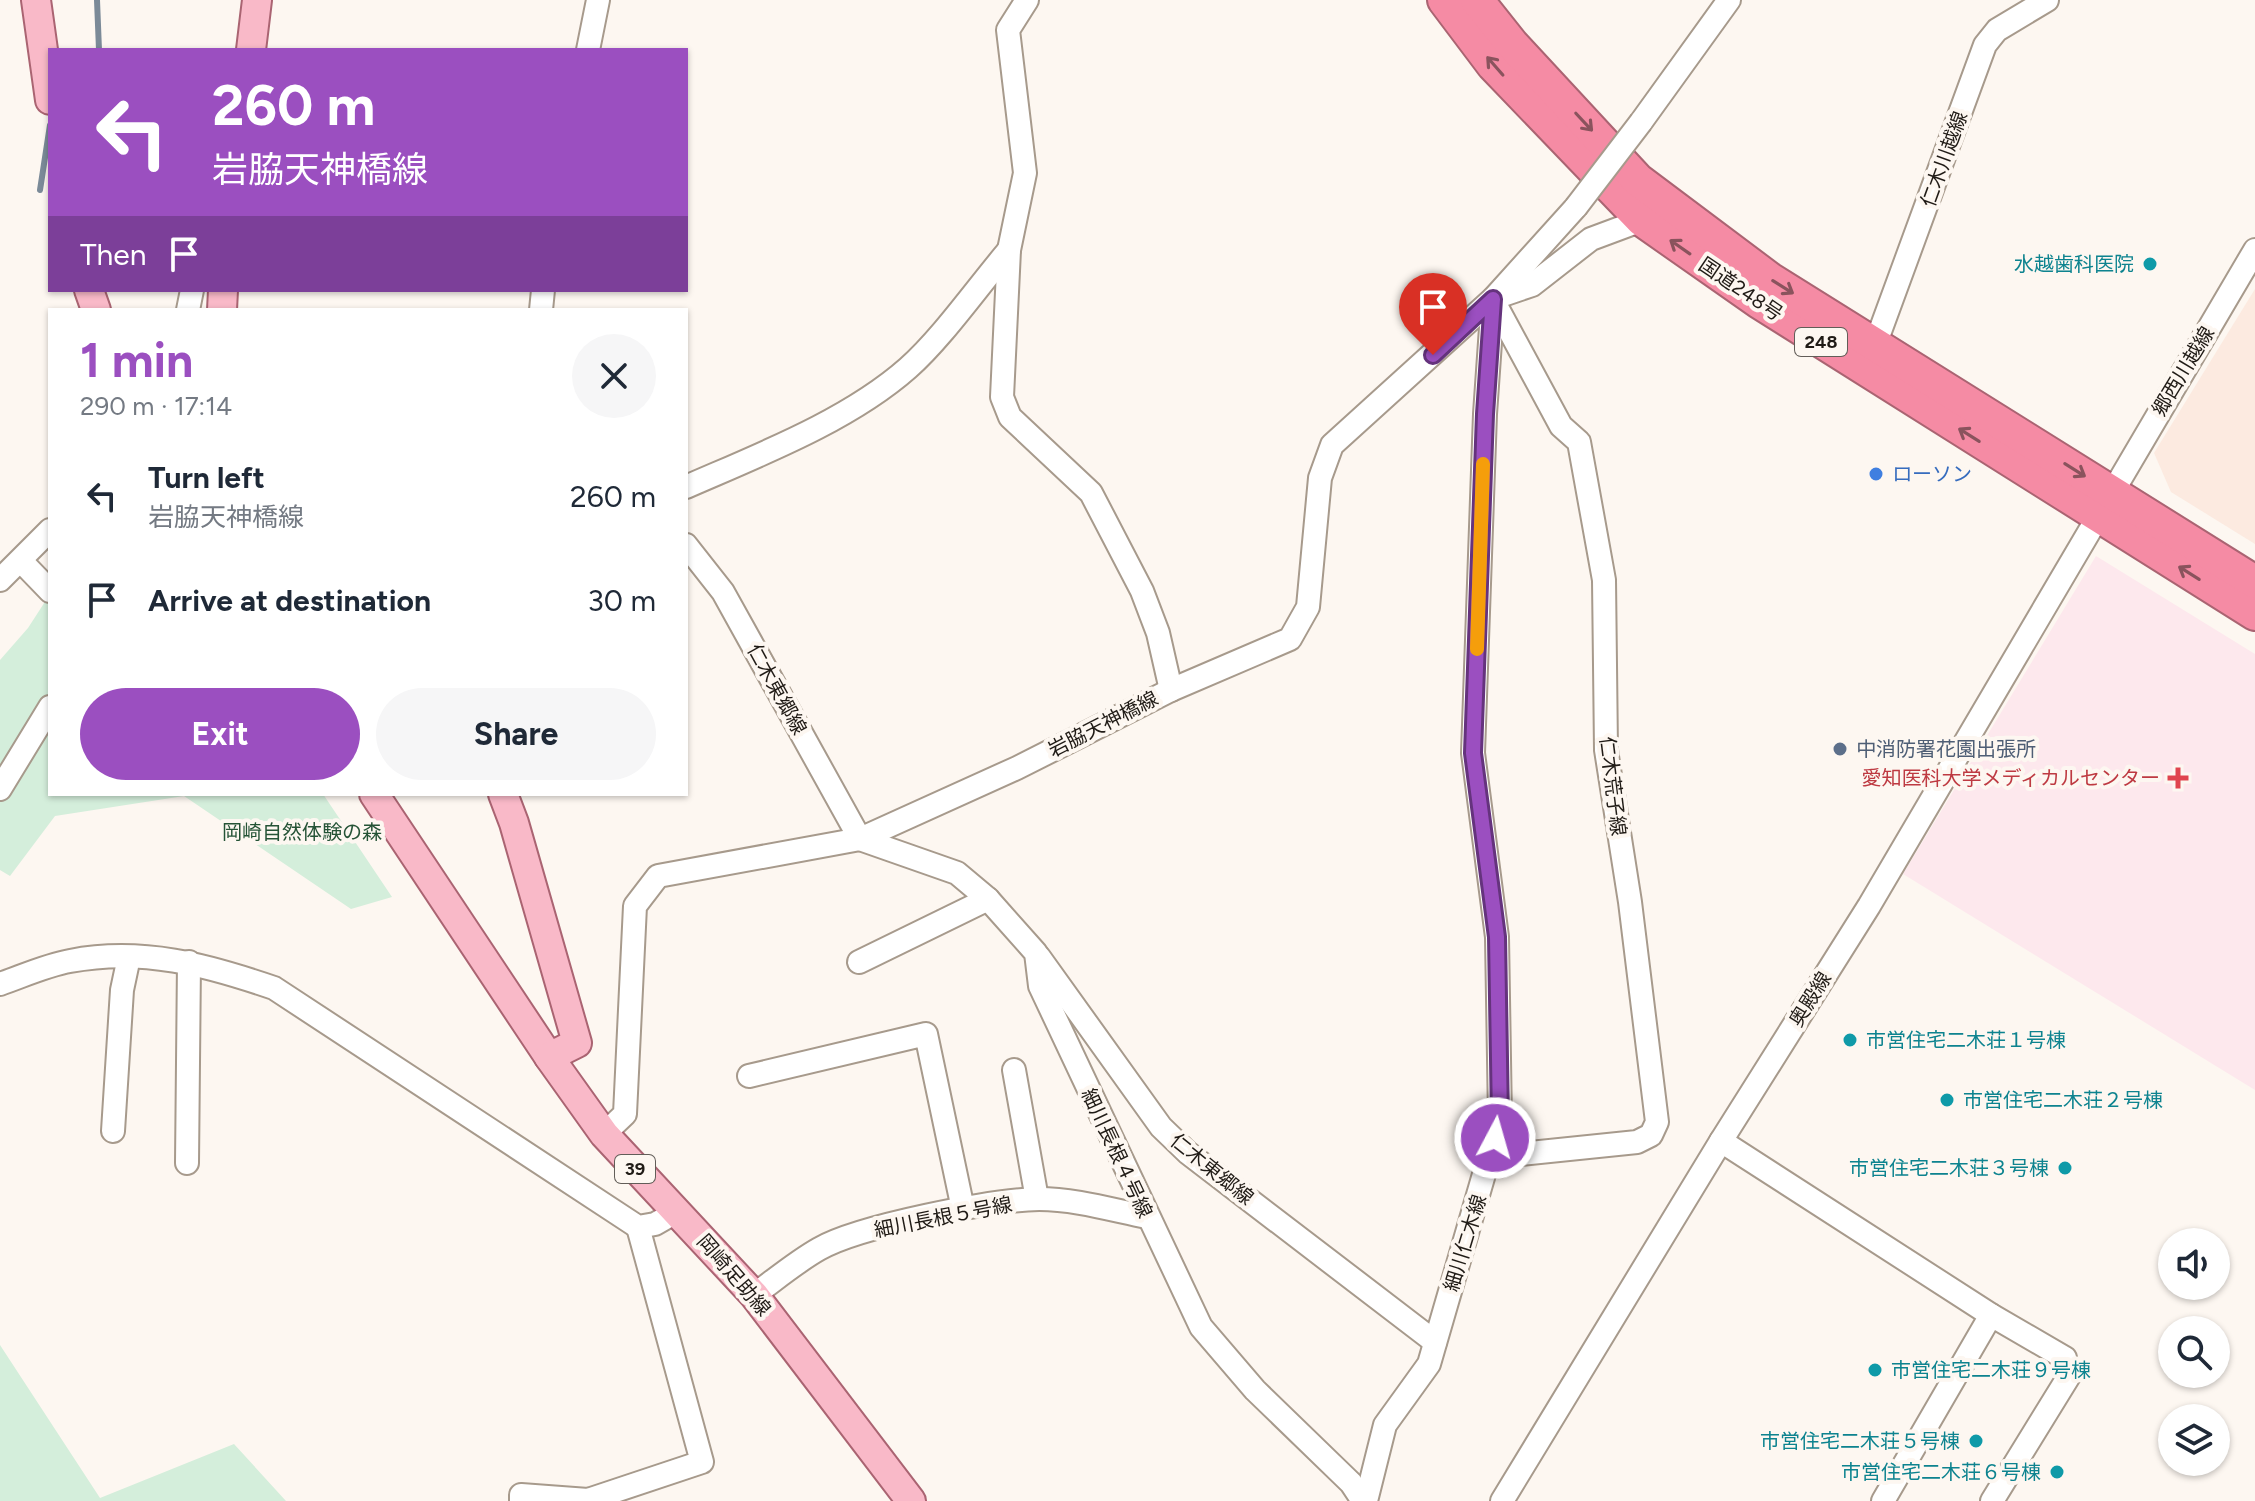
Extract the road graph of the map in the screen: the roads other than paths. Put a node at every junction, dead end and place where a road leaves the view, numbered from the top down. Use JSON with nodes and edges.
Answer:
{"nodes":[{"id":1,"x":36,"y":0,"type":"edge"},
{"id":2,"x":257,"y":0,"type":"edge"},
{"id":3,"x":598,"y":0,"type":"edge"},
{"id":4,"x":1027,"y":0,"type":"edge"},
{"id":5,"x":1444,"y":0,"type":"edge"},
{"id":6,"x":1477,"y":0,"type":"edge"},
{"id":7,"x":1729,"y":0,"type":"edge"},
{"id":8,"x":2047,"y":0,"type":"edge"},
{"id":9,"x":251,"y":48,"type":"edge"},
{"id":10,"x":588,"y":48,"type":"edge"},
{"id":11,"x":48,"y":86,"type":"edge"},
{"id":12,"x":1642,"y":220,"type":"junction"},
{"id":13,"x":1009,"y":250,"type":"junction"},
{"id":14,"x":2255,"y":250,"type":"edge"},
{"id":15,"x":1493,"y":299,"type":"junction"},
{"id":16,"x":1875,"y":345,"type":"junction"},
{"id":17,"x":688,"y":486,"type":"edge"},
{"id":18,"x":2104,"y":504,"type":"junction"},
{"id":19,"x":48,"y":532,"type":"edge"},
{"id":20,"x":688,"y":548,"type":"edge"},
{"id":21,"x":21,"y":561,"type":"junction"},
{"id":22,"x":0,"y":580,"type":"edge"},
{"id":23,"x":2255,"y":582,"type":"edge"},
{"id":24,"x":48,"y":589,"type":"edge"},
{"id":25,"x":2255,"y":614,"type":"edge"},
{"id":26,"x":1171,"y":690,"type":"junction"},
{"id":27,"x":48,"y":710,"type":"edge"},
{"id":28,"x":0,"y":789,"type":"edge"},
{"id":29,"x":375,"y":796,"type":"edge"},
{"id":30,"x":504,"y":796,"type":"edge"},
{"id":31,"x":860,"y":839,"type":"junction"},
{"id":32,"x":988,"y":899,"type":"junction"},
{"id":33,"x":1036,"y":953,"type":"junction"},
{"id":34,"x":129,"y":957,"type":"junction"},
{"id":35,"x":189,"y":962,"type":"junction"},
{"id":36,"x":859,"y":962,"type":"dead end"},
{"id":37,"x":0,"y":984,"type":"edge"},
{"id":38,"x":549,"y":1057,"type":"junction"},
{"id":39,"x":1014,"y":1070,"type":"dead end"},
{"id":40,"x":749,"y":1076,"type":"dead end"},
{"id":41,"x":113,"y":1131,"type":"dead end"},
{"id":42,"x":604,"y":1134,"type":"junction"},
{"id":43,"x":1721,"y":1141,"type":"junction"},
{"id":44,"x":1491,"y":1157,"type":"junction"},
{"id":45,"x":187,"y":1163,"type":"dead end"},
{"id":46,"x":1037,"y":1199,"type":"junction"},
{"id":47,"x":963,"y":1209,"type":"junction"},
{"id":48,"x":676,"y":1212,"type":"junction"},
{"id":49,"x":1147,"y":1217,"type":"junction"},
{"id":50,"x":638,"y":1227,"type":"junction"},
{"id":51,"x":754,"y":1295,"type":"junction"},
{"id":52,"x":1991,"y":1315,"type":"junction"},
{"id":53,"x":1435,"y":1342,"type":"junction"},
{"id":54,"x":521,"y":1501,"type":"edge"},
{"id":55,"x":911,"y":1501,"type":"edge"},
{"id":56,"x":1364,"y":1501,"type":"edge"},
{"id":57,"x":1502,"y":1501,"type":"edge"},
{"id":58,"x":1883,"y":1501,"type":"edge"},
{"id":59,"x":1992,"y":1501,"type":"edge"}],
"edges":[{"from":1,"to":11,"type":"main road"},
{"from":2,"to":9,"type":"main road"},
{"from":3,"to":10,"type":"street"},
{"from":4,"to":13,"type":"street"},
{"from":12,"to":5,"type":"highway","name":"国道248号","number":"248","one_way":true},
{"from":6,"to":16,"type":"highway","name":"国道248号","number":"248","one_way":true},
{"from":7,"to":15,"type":"street","name":"岩脇天神橋線","bridge":true},
{"from":8,"to":16,"type":"street","name":"仁木川越線"},
{"from":12,"to":15,"type":"street"},
{"from":18,"to":12,"type":"highway","name":"国道248号","number":"248","one_way":true},
{"from":13,"to":17,"type":"street"},
{"from":13,"to":26,"type":"street"},
{"from":14,"to":18,"type":"street","name":"郷西川越線"},
{"from":15,"to":26,"type":"street","name":"岩脇天神橋線"},
{"from":15,"to":44,"type":"street","name":"細川仁木線"},
{"from":15,"to":44,"type":"street","name":"仁木荒子線"},
{"from":16,"to":18,"type":"highway","name":"国道248号","number":"248","one_way":true},
{"from":18,"to":23,"type":"highway","name":"国道248号","number":"248"},
{"from":25,"to":18,"type":"highway","name":"国道248号","number":"248","one_way":true},
{"from":18,"to":43,"type":"street","name":"奥殿線"},
{"from":19,"to":21,"type":"street"},
{"from":20,"to":31,"type":"street","name":"仁木東郷線"},
{"from":21,"to":22,"type":"street"},
{"from":21,"to":24,"type":"street"},
{"from":26,"to":31,"type":"street","name":"岩脇天神橋線"},
{"from":27,"to":28,"type":"street"},
{"from":29,"to":38,"type":"main road","name":"岡崎足助線","number":"39"},
{"from":30,"to":38,"type":"main road"},
{"from":31,"to":32,"type":"street"},
{"from":31,"to":42,"type":"street","name":"岩脇天神橋線"},
{"from":32,"to":33,"type":"street"},
{"from":32,"to":36,"type":"street"},
{"from":33,"to":49,"type":"street","name":"細川長根４号線"},
{"from":33,"to":53,"type":"street","name":"仁木東郷線"},
{"from":34,"to":35,"type":"street"},
{"from":34,"to":37,"type":"street"},
{"from":34,"to":41,"type":"street"},
{"from":35,"to":45,"type":"street"},
{"from":35,"to":50,"type":"street"},
{"from":38,"to":42,"type":"main road","name":"岡崎足助線","number":"39"},
{"from":39,"to":46,"type":"street"},
{"from":40,"to":47,"type":"street"},
{"from":42,"to":48,"type":"main road","name":"岡崎足助線","number":"39"},
{"from":43,"to":52,"type":"street"},
{"from":43,"to":57,"type":"street","name":"奥殿線"},
{"from":44,"to":53,"type":"street","name":"細川仁木線"},
{"from":46,"to":47,"type":"street","name":"細川長根５号線"},
{"from":46,"to":49,"type":"street","name":"細川長根５号線"},
{"from":47,"to":51,"type":"street","name":"細川長根５号線"},
{"from":48,"to":50,"type":"street"},
{"from":48,"to":51,"type":"main road","name":"岡崎足助線","number":"39"},
{"from":49,"to":56,"type":"street","name":"細川長根４号線"},
{"from":50,"to":54,"type":"street"},
{"from":51,"to":55,"type":"main road","name":"岡崎足助線","number":"39"},
{"from":52,"to":58,"type":"street"},
{"from":52,"to":59,"type":"street"},
{"from":53,"to":56,"type":"street","name":"細川仁木線"}]}
